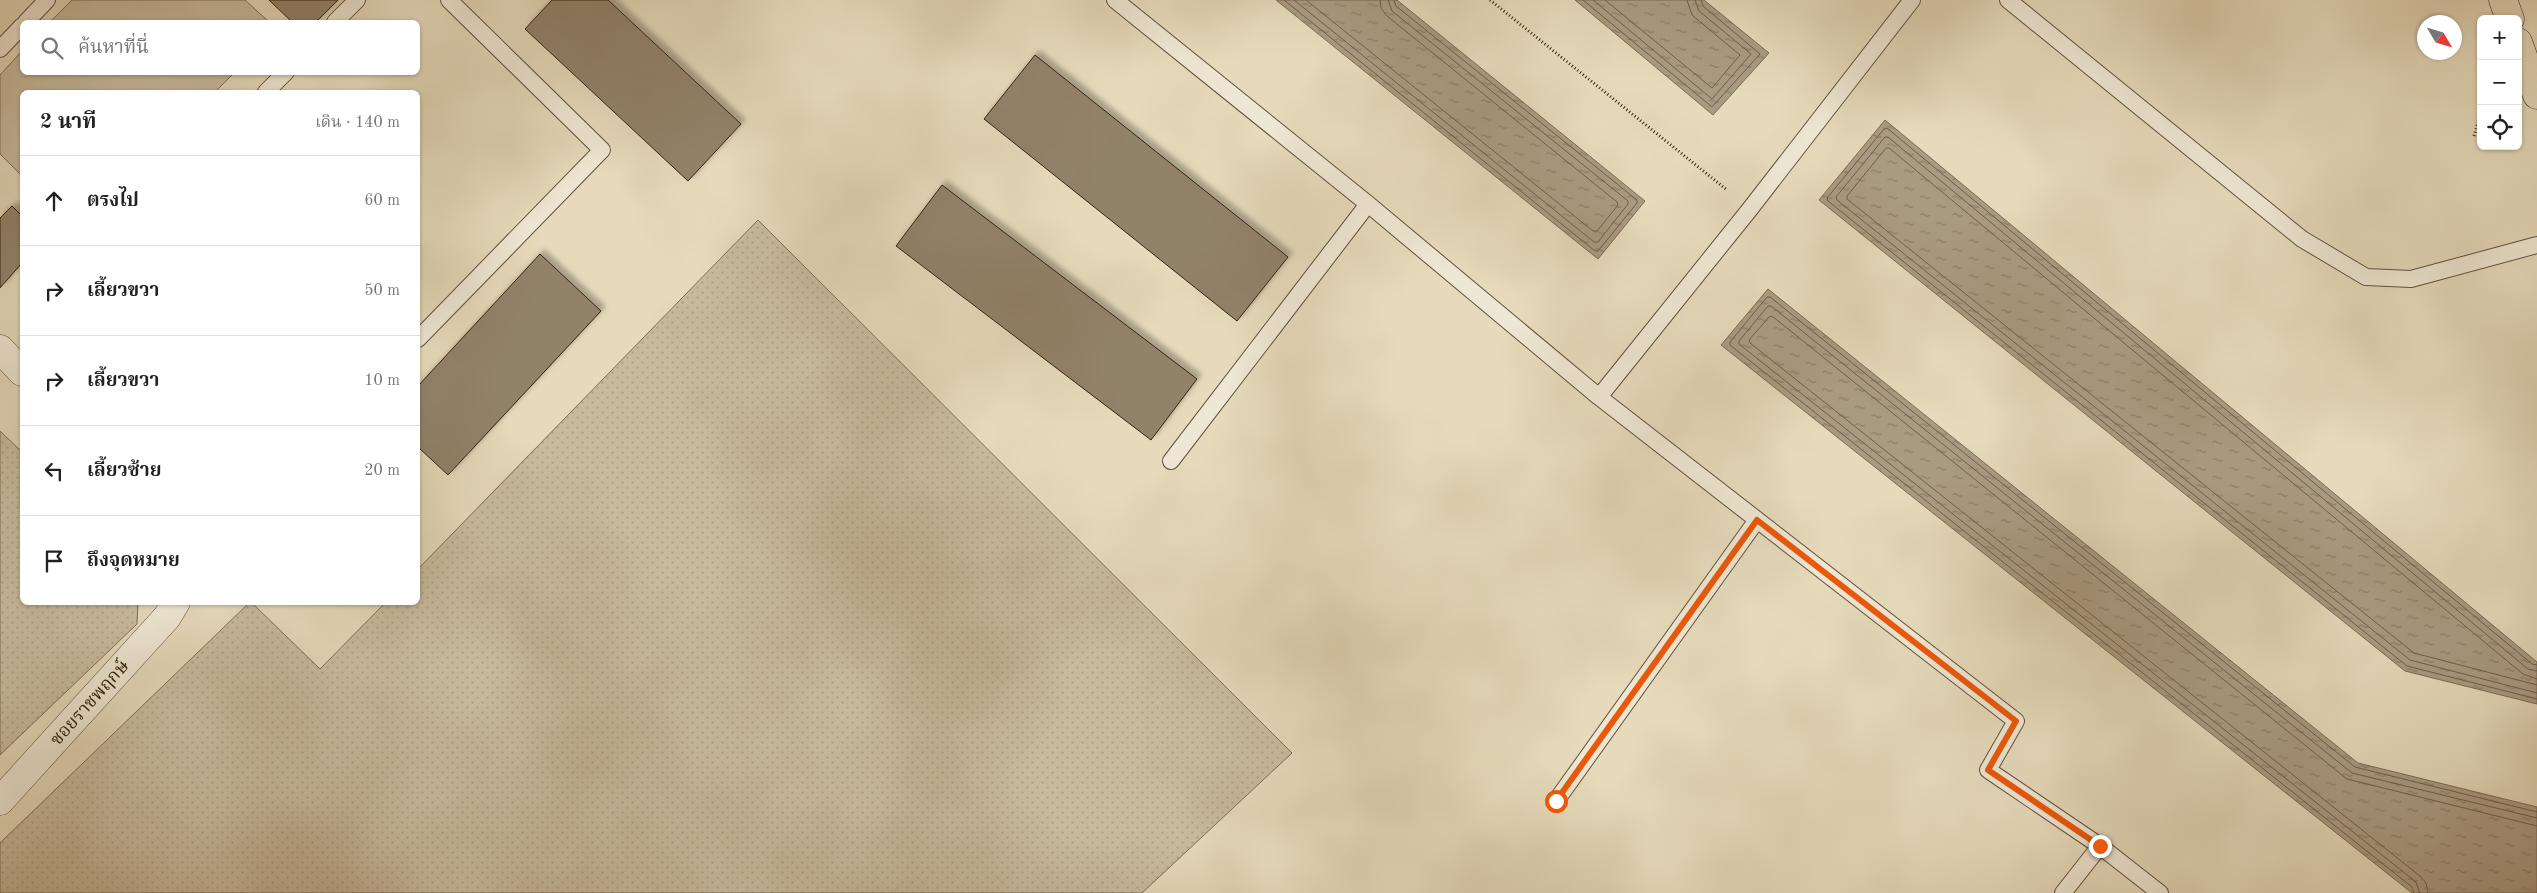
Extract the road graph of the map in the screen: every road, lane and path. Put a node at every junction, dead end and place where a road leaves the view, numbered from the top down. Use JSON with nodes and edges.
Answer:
{"nodes":[{"id":1,"x":47,"y":0,"type":"edge"},
{"id":2,"x":357,"y":0,"type":"edge"},
{"id":3,"x":449,"y":0,"type":"edge"},
{"id":4,"x":1114,"y":0,"type":"edge"},
{"id":5,"x":1490,"y":0,"type":"edge"},
{"id":6,"x":1912,"y":0,"type":"edge"},
{"id":7,"x":2008,"y":0,"type":"edge"},
{"id":8,"x":2504,"y":0,"type":"edge"},
{"id":9,"x":2509,"y":15,"type":"edge"},
{"id":10,"x":28,"y":20,"type":"edge"},
{"id":11,"x":337,"y":20,"type":"edge"},
{"id":12,"x":20,"y":28,"type":"edge"},
{"id":13,"x":0,"y":49,"type":"edge"},
{"id":14,"x":2522,"y":53,"type":"edge"},
{"id":15,"x":283,"y":75,"type":"edge"},
{"id":16,"x":268,"y":90,"type":"edge"},
{"id":17,"x":2537,"y":95,"type":"edge"},
{"id":18,"x":2477,"y":126,"type":"edge"},
{"id":19,"x":2477,"y":135,"type":"edge"},
{"id":20,"x":1368,"y":204,"type":"junction"},
{"id":21,"x":1750,"y":209,"type":"junction"},
{"id":22,"x":2537,"y":245,"type":"edge"},
{"id":23,"x":420,"y":337,"type":"edge"},
{"id":24,"x":0,"y":350,"type":"edge"},
{"id":25,"x":20,"y":370,"type":"edge"},
{"id":26,"x":1598,"y":397,"type":"junction"},
{"id":27,"x":1171,"y":461,"type":"dead end"},
{"id":28,"x":1757,"y":520,"type":"junction"},
{"id":29,"x":174,"y":605,"type":"edge"},
{"id":30,"x":0,"y":801,"type":"edge"},
{"id":31,"x":1556,"y":801,"type":"dead end"},
{"id":32,"x":2100,"y":846,"type":"junction"},
{"id":33,"x":2063,"y":893,"type":"edge"},
{"id":34,"x":2160,"y":893,"type":"edge"}],
"edges":[{"from":1,"to":10,"type":"lane"},
{"from":2,"to":11,"type":"lane"},
{"from":3,"to":23,"type":"lane"},
{"from":4,"to":20,"type":"lane"},
{"from":5,"to":21,"type":"path"},
{"from":6,"to":21,"type":"lane"},
{"from":7,"to":22,"type":"lane"},
{"from":8,"to":9,"type":"main road"},
{"from":12,"to":13,"type":"lane"},
{"from":14,"to":17,"type":"main road"},
{"from":15,"to":16,"type":"lane"},
{"from":18,"to":19,"type":"path"},
{"from":20,"to":26,"type":"lane"},
{"from":20,"to":27,"type":"lane"},
{"from":21,"to":26,"type":"lane"},
{"from":24,"to":25,"type":"street"},
{"from":26,"to":28,"type":"lane"},
{"from":28,"to":31,"type":"lane"},
{"from":28,"to":32,"type":"lane"},
{"from":29,"to":30,"type":"street","name":"ซอยราชพฤกษ์"},
{"from":32,"to":33,"type":"lane"},
{"from":32,"to":34,"type":"lane"}]}
